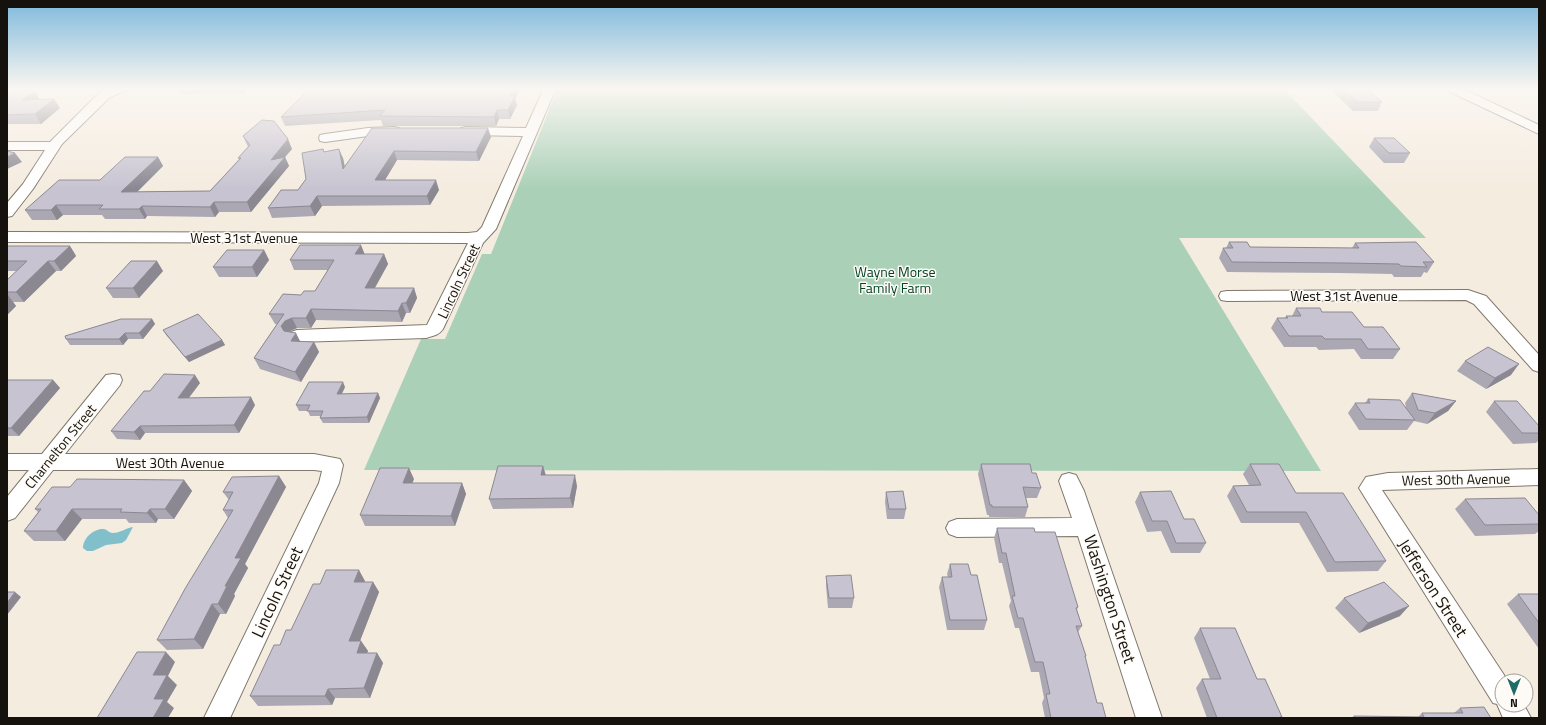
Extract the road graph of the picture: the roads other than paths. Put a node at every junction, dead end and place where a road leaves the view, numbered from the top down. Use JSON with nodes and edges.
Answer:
{"nodes":[{"id":1,"x":78,"y":122,"type":"edge"},
{"id":2,"x":535,"y":122,"type":"edge"},
{"id":3,"x":1522,"y":122,"type":"edge"},
{"id":4,"x":1539,"y":130,"type":"edge"},
{"id":5,"x":409,"y":131,"type":"edge"},
{"id":6,"x":455,"y":131,"type":"edge"},
{"id":7,"x":531,"y":132,"type":"junction"},
{"id":8,"x":325,"y":138,"type":"dead end"},
{"id":9,"x":7,"y":146,"type":"edge"},
{"id":10,"x":54,"y":146,"type":"junction"},
{"id":11,"x":7,"y":213,"type":"edge"},
{"id":12,"x":482,"y":236,"type":"junction"},
{"id":13,"x":7,"y":237,"type":"edge"},
{"id":14,"x":1227,"y":296,"type":"dead end"},
{"id":15,"x":296,"y":336,"type":"edge"},
{"id":16,"x":1539,"y":366,"type":"edge"},
{"id":17,"x":113,"y":380,"type":"dead end"},
{"id":18,"x":7,"y":462,"type":"edge"},
{"id":19,"x":48,"y":462,"type":"junction"},
{"id":20,"x":332,"y":465,"type":"joint"},
{"id":21,"x":1539,"y":477,"type":"edge"},
{"id":22,"x":1069,"y":481,"type":"dead end"},
{"id":23,"x":1373,"y":483,"type":"joint"},
{"id":24,"x":7,"y":512,"type":"edge"},
{"id":25,"x":1086,"y":527,"type":"junction"},
{"id":26,"x":957,"y":528,"type":"dead end"},
{"id":27,"x":1494,"y":682,"type":"edge"},
{"id":28,"x":217,"y":718,"type":"edge"},
{"id":29,"x":1149,"y":718,"type":"edge"}],
"edges":[{"from":1,"to":10,"type":"street"},
{"from":2,"to":7,"type":"street","name":"Lincoln Street"},
{"from":3,"to":4,"type":"street"},
{"from":5,"to":8,"type":"street"},
{"from":6,"to":7,"type":"street"},
{"from":7,"to":12,"type":"street","name":"Lincoln Street"},
{"from":9,"to":10,"type":"street"},
{"from":10,"to":11,"type":"street"},
{"from":12,"to":13,"type":"street","name":"West 31st Avenue"},
{"from":12,"to":15,"type":"street","name":"Lincoln Street"},
{"from":14,"to":16,"type":"street","name":"West 31st Avenue"},
{"from":17,"to":19,"type":"street","name":"Charnelton Street"},
{"from":18,"to":19,"type":"street","name":"West 30th Avenue"},
{"from":19,"to":20,"type":"street","name":"West 30th Avenue"},
{"from":19,"to":24,"type":"street","name":"Charnelton Street"},
{"from":20,"to":28,"type":"street","name":"Lincoln Street"},
{"from":21,"to":23,"type":"street","name":"West 30th Avenue"},
{"from":22,"to":25,"type":"street","name":"Washington Street"},
{"from":23,"to":27,"type":"street","name":"Jefferson Street"},
{"from":25,"to":26,"type":"street"},
{"from":25,"to":29,"type":"street","name":"Washington Street"}]}
